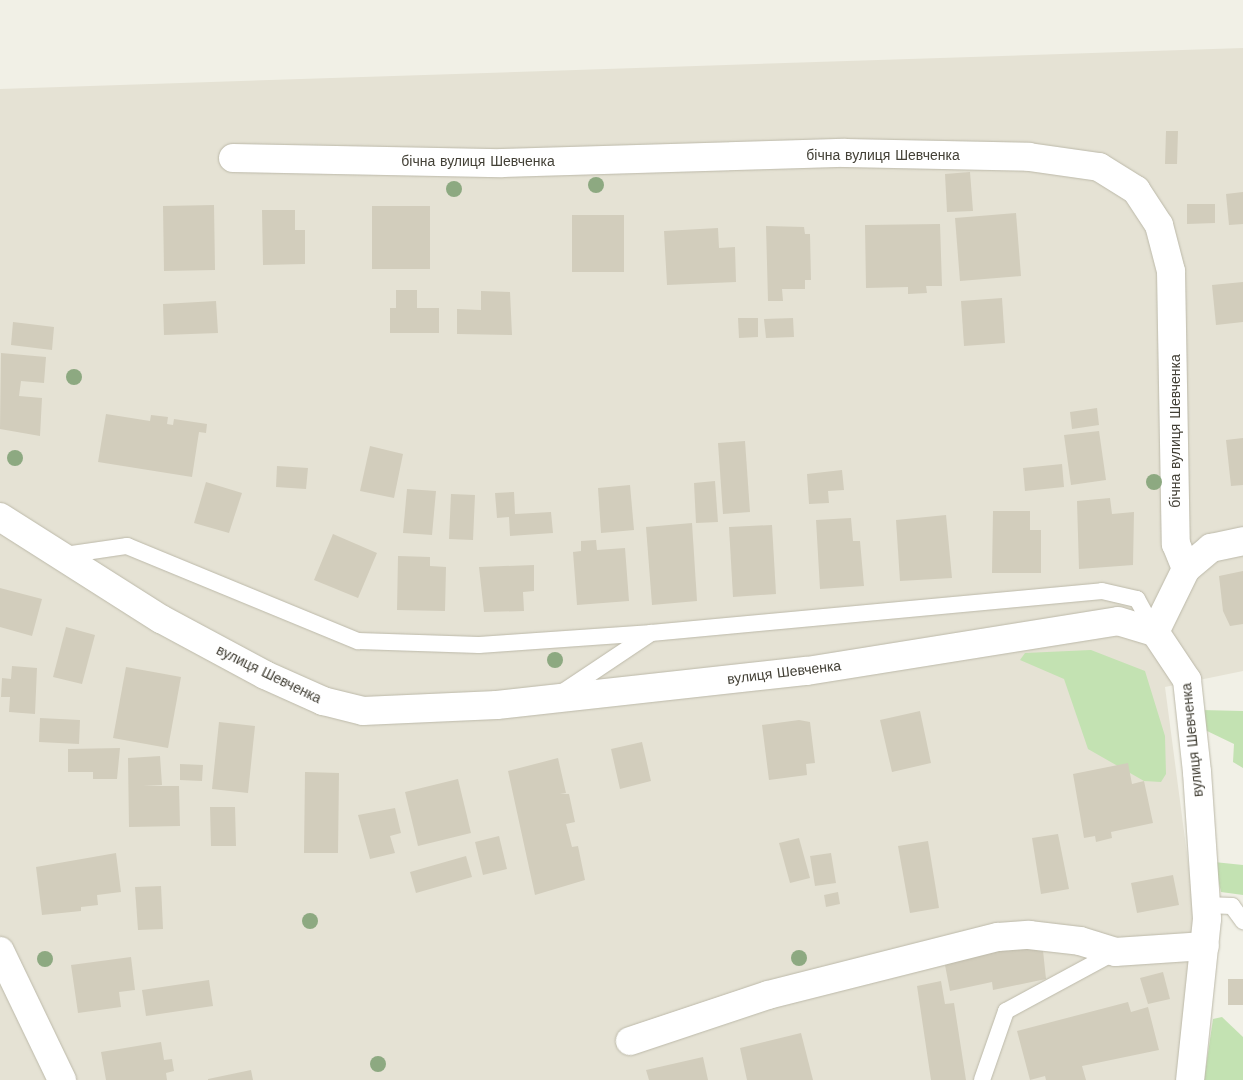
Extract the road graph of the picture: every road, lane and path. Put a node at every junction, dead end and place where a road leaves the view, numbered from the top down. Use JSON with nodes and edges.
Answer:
{"nodes":[{"id":1,"x":233,"y":158,"type":"dead end"},
{"id":2,"x":0,"y":517,"type":"edge"},
{"id":3,"x":1243,"y":541,"type":"edge"},
{"id":4,"x":65,"y":555,"type":"junction"},
{"id":5,"x":1186,"y":569,"type":"junction"},
{"id":6,"x":1155,"y":632,"type":"junction"},
{"id":7,"x":651,"y":633,"type":"junction"},
{"id":8,"x":552,"y":699,"type":"junction"},
{"id":9,"x":1206,"y":905,"type":"junction"},
{"id":10,"x":1243,"y":921,"type":"edge"},
{"id":11,"x":1205,"y":946,"type":"junction"},
{"id":12,"x":0,"y":951,"type":"edge"},
{"id":13,"x":1115,"y":952,"type":"junction"},
{"id":14,"x":630,"y":1041,"type":"dead end"},
{"id":15,"x":62,"y":1080,"type":"edge"},
{"id":16,"x":982,"y":1080,"type":"edge"},
{"id":17,"x":1190,"y":1080,"type":"edge"}],
"edges":[{"from":1,"to":5,"type":"street","name":"бічна вулиця Шевченка"},
{"from":2,"to":4,"type":"street","name":"вулиця Шевченка"},
{"from":3,"to":5,"type":"street"},
{"from":4,"to":7,"type":"lane"},
{"from":4,"to":8,"type":"street","name":"вулиця Шевченка"},
{"from":5,"to":6,"type":"street"},
{"from":6,"to":7,"type":"lane"},
{"from":6,"to":8,"type":"street","name":"вулиця Шевченка"},
{"from":6,"to":9,"type":"street","name":"вулиця Шевченка"},
{"from":7,"to":8,"type":"lane"},
{"from":9,"to":10,"type":"lane"},
{"from":9,"to":11,"type":"street","name":"вулиця Шевченка"},
{"from":11,"to":13,"type":"street"},
{"from":11,"to":17,"type":"street","name":"вулиця Шевченка"},
{"from":12,"to":15,"type":"street"},
{"from":13,"to":14,"type":"street"},
{"from":13,"to":16,"type":"lane"}]}
